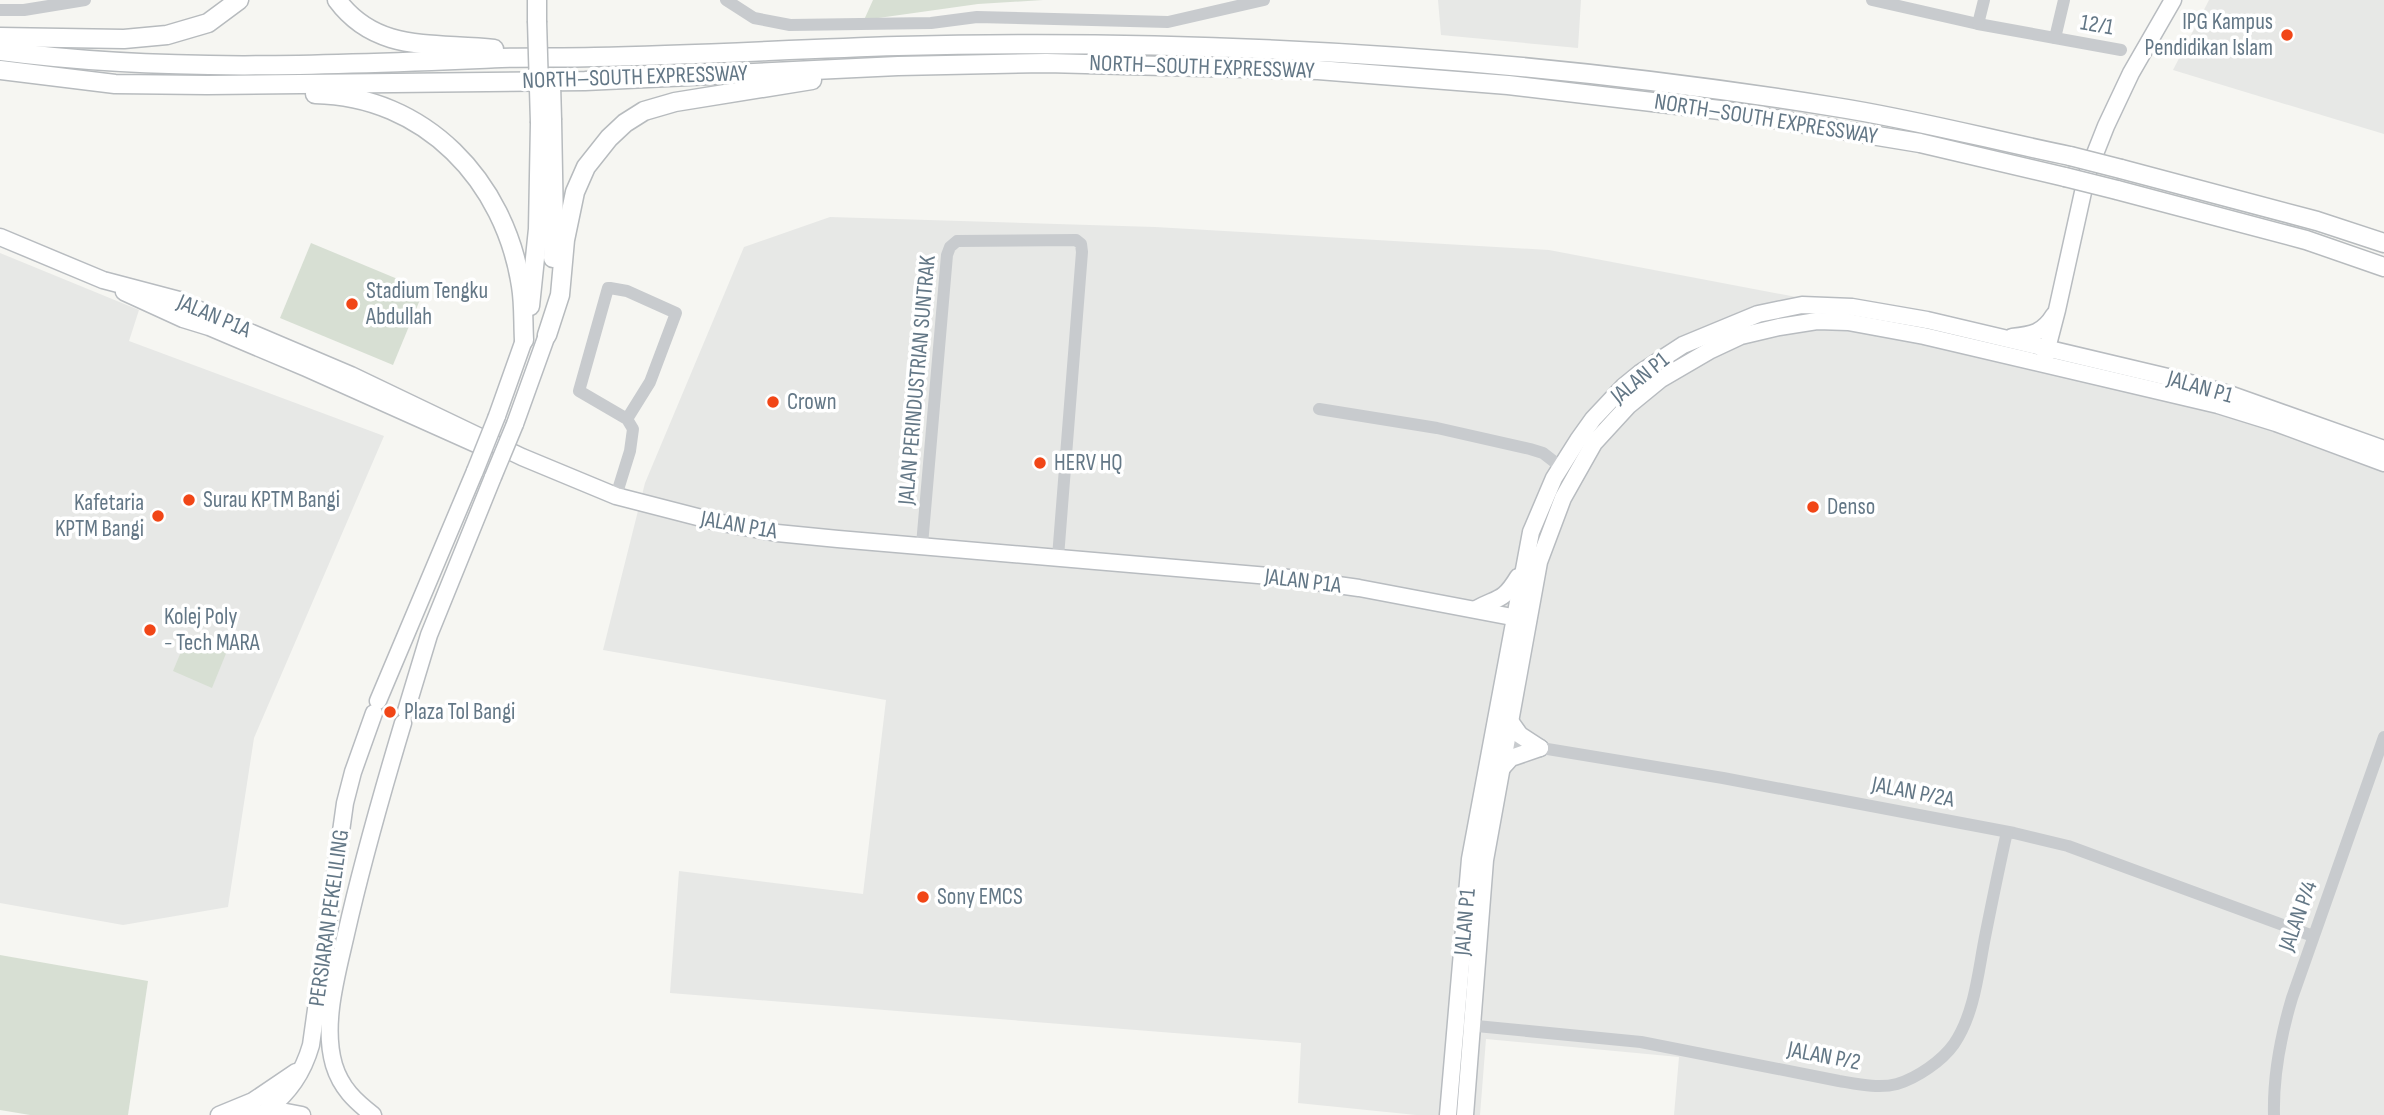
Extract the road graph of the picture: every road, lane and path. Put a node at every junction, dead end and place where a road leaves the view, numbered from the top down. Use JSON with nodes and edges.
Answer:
{"nodes":[{"id":1,"x":85,"y":0,"type":"edge"},
{"id":2,"x":239,"y":0,"type":"edge"},
{"id":3,"x":337,"y":0,"type":"edge"},
{"id":4,"x":537,"y":0,"type":"edge"},
{"id":5,"x":548,"y":0,"type":"edge"},
{"id":6,"x":726,"y":0,"type":"edge"},
{"id":7,"x":1264,"y":0,"type":"edge"},
{"id":8,"x":1872,"y":0,"type":"edge"},
{"id":9,"x":1984,"y":0,"type":"edge"},
{"id":10,"x":2064,"y":0,"type":"edge"},
{"id":11,"x":2173,"y":0,"type":"edge"},
{"id":12,"x":1901,"y":3,"type":"edge"},
{"id":13,"x":1228,"y":4,"type":"edge"},
{"id":14,"x":0,"y":10,"type":"edge"},
{"id":15,"x":543,"y":21,"type":"junction"},
{"id":16,"x":1978,"y":24,"type":"junction"},
{"id":17,"x":0,"y":37,"type":"edge"},
{"id":18,"x":2054,"y":38,"type":"junction"},
{"id":19,"x":2121,"y":50,"type":"dead end"},
{"id":20,"x":0,"y":51,"type":"edge"},
{"id":21,"x":518,"y":57,"type":"junction"},
{"id":22,"x":898,"y":66,"type":"junction"},
{"id":23,"x":0,"y":70,"type":"edge"},
{"id":24,"x":115,"y":83,"type":"junction"},
{"id":25,"x":546,"y":121,"type":"junction"},
{"id":26,"x":0,"y":237,"type":"edge"},
{"id":27,"x":2384,"y":243,"type":"edge"},
{"id":28,"x":2384,"y":267,"type":"edge"},
{"id":29,"x":2057,"y":310,"type":"junction"},
{"id":30,"x":547,"y":335,"type":"junction"},
{"id":31,"x":1996,"y":338,"type":"junction"},
{"id":32,"x":524,"y":340,"type":"junction"},
{"id":33,"x":2044,"y":357,"type":"junction"},
{"id":34,"x":2080,"y":358,"type":"junction"},
{"id":35,"x":1319,"y":410,"type":"dead end"},
{"id":36,"x":627,"y":419,"type":"junction"},
{"id":37,"x":2384,"y":449,"type":"edge"},
{"id":38,"x":2384,"y":463,"type":"edge"},
{"id":39,"x":1561,"y":467,"type":"junction"},
{"id":40,"x":615,"y":496,"type":"junction"},
{"id":41,"x":922,"y":545,"type":"junction"},
{"id":42,"x":1058,"y":557,"type":"junction"},
{"id":43,"x":1523,"y":571,"type":"junction"},
{"id":44,"x":1474,"y":610,"type":"junction"},
{"id":45,"x":1521,"y":618,"type":"junction"},
{"id":46,"x":1509,"y":648,"type":"junction"},
{"id":47,"x":1510,"y":721,"type":"junction"},
{"id":48,"x":2384,"y":737,"type":"edge"},
{"id":49,"x":1499,"y":741,"type":"junction"},
{"id":50,"x":1540,"y":747,"type":"junction"},
{"id":51,"x":1502,"y":768,"type":"junction"},
{"id":52,"x":2007,"y":831,"type":"junction"},
{"id":53,"x":2313,"y":936,"type":"junction"},
{"id":54,"x":1463,"y":1025,"type":"junction"},
{"id":55,"x":305,"y":1063,"type":"junction"},
{"id":56,"x":266,"y":1111,"type":"junction"},
{"id":57,"x":219,"y":1115,"type":"edge"},
{"id":58,"x":247,"y":1115,"type":"edge"},
{"id":59,"x":302,"y":1115,"type":"edge"},
{"id":60,"x":373,"y":1115,"type":"edge"},
{"id":61,"x":1448,"y":1115,"type":"edge"},
{"id":62,"x":1465,"y":1115,"type":"edge"},
{"id":63,"x":2274,"y":1115,"type":"edge"}],
"edges":[{"from":1,"to":14,"type":"street"},
{"from":2,"to":17,"type":"highway"},
{"from":3,"to":21,"type":"highway"},
{"from":4,"to":15,"type":"highway"},
{"from":5,"to":15,"type":"highway"},
{"from":6,"to":13,"type":"street"},
{"from":7,"to":13,"type":"street"},
{"from":8,"to":12,"type":"street","name":"12/1"},
{"from":9,"to":16,"type":"street"},
{"from":10,"to":18,"type":"street"},
{"from":11,"to":29,"type":"main road"},
{"from":12,"to":16,"type":"street","name":"12/1"},
{"from":15,"to":25,"type":"highway","bridge":true},
{"from":16,"to":18,"type":"street","name":"12/1"},
{"from":18,"to":19,"type":"street","name":"12/1"},
{"from":20,"to":21,"type":"highway","name":"NORTH–SOUTH EXPRESSWAY"},
{"from":21,"to":27,"type":"highway","name":"NORTH–SOUTH EXPRESSWAY","bridge":true},
{"from":22,"to":24,"type":"highway","name":"NORTH–SOUTH EXPRESSWAY"},
{"from":22,"to":28,"type":"highway","name":"NORTH–SOUTH EXPRESSWAY","bridge":true},
{"from":22,"to":30,"type":"highway"},
{"from":23,"to":24,"type":"highway","name":"NORTH–SOUTH EXPRESSWAY"},
{"from":24,"to":32,"type":"highway"},
{"from":25,"to":30,"type":"highway"},
{"from":25,"to":32,"type":"highway"},
{"from":26,"to":40,"type":"main road","name":"JALAN P1A"},
{"from":29,"to":31,"type":"main road"},
{"from":29,"to":33,"type":"main road"},
{"from":29,"to":34,"type":"main road"},
{"from":30,"to":60,"type":"main road","name":"PERSIARAN PEKELILING","bridge":true},
{"from":31,"to":33,"type":"main road","name":"JALAN P1"},
{"from":31,"to":39,"type":"main road","name":"JALAN P1"},
{"from":32,"to":55,"type":"main road","name":"PERSIARAN PEKELILING","bridge":true},
{"from":33,"to":34,"type":"main road","name":"JALAN P1"},
{"from":33,"to":38,"type":"main road","name":"JALAN P1"},
{"from":33,"to":45,"type":"main road","name":"JALAN P1"},
{"from":34,"to":37,"type":"main road","name":"JALAN P1"},
{"from":35,"to":39,"type":"street"},
{"from":36,"to":36,"type":"street"},
{"from":36,"to":40,"type":"street"},
{"from":39,"to":43,"type":"main road","name":"JALAN P1"},
{"from":40,"to":41,"type":"main road","name":"JALAN P1A"},
{"from":41,"to":42,"type":"main road","name":"JALAN P1A"},
{"from":41,"to":42,"type":"street","name":"JALAN PERINDUSTRIAN SUNTRAK"},
{"from":42,"to":44,"type":"main road","name":"JALAN P1A"},
{"from":43,"to":44,"type":"main road"},
{"from":43,"to":45,"type":"main road","name":"JALAN P1"},
{"from":44,"to":45,"type":"main road","name":"JALAN P1A"},
{"from":44,"to":46,"type":"main road"},
{"from":45,"to":46,"type":"main road","name":"JALAN P1"},
{"from":45,"to":47,"type":"main road","name":"JALAN P1"},
{"from":46,"to":49,"type":"main road","name":"JALAN P1"},
{"from":47,"to":49,"type":"main road","name":"JALAN P1"},
{"from":47,"to":50,"type":"main road"},
{"from":48,"to":53,"type":"street","name":"JALAN P/4"},
{"from":49,"to":50,"type":"street","name":"JALAN P/2A"},
{"from":49,"to":51,"type":"main road","name":"JALAN P1"},
{"from":49,"to":54,"type":"main road","name":"JALAN P1"},
{"from":50,"to":51,"type":"main road"},
{"from":50,"to":52,"type":"street","name":"JALAN P/2A"},
{"from":51,"to":54,"type":"main road","name":"JALAN P1"},
{"from":52,"to":53,"type":"street","name":"JALAN P/2A"},
{"from":52,"to":54,"type":"street","name":"JALAN P/2"},
{"from":53,"to":63,"type":"street","name":"JALAN P/4"},
{"from":54,"to":61,"type":"main road","name":"JALAN P1"},
{"from":54,"to":62,"type":"main road","name":"JALAN P1"},
{"from":55,"to":56,"type":"main road","name":"PERSIARAN PEKELILING"},
{"from":55,"to":57,"type":"main road"},
{"from":56,"to":58,"type":"main road"},
{"from":56,"to":59,"type":"main road"}]}
